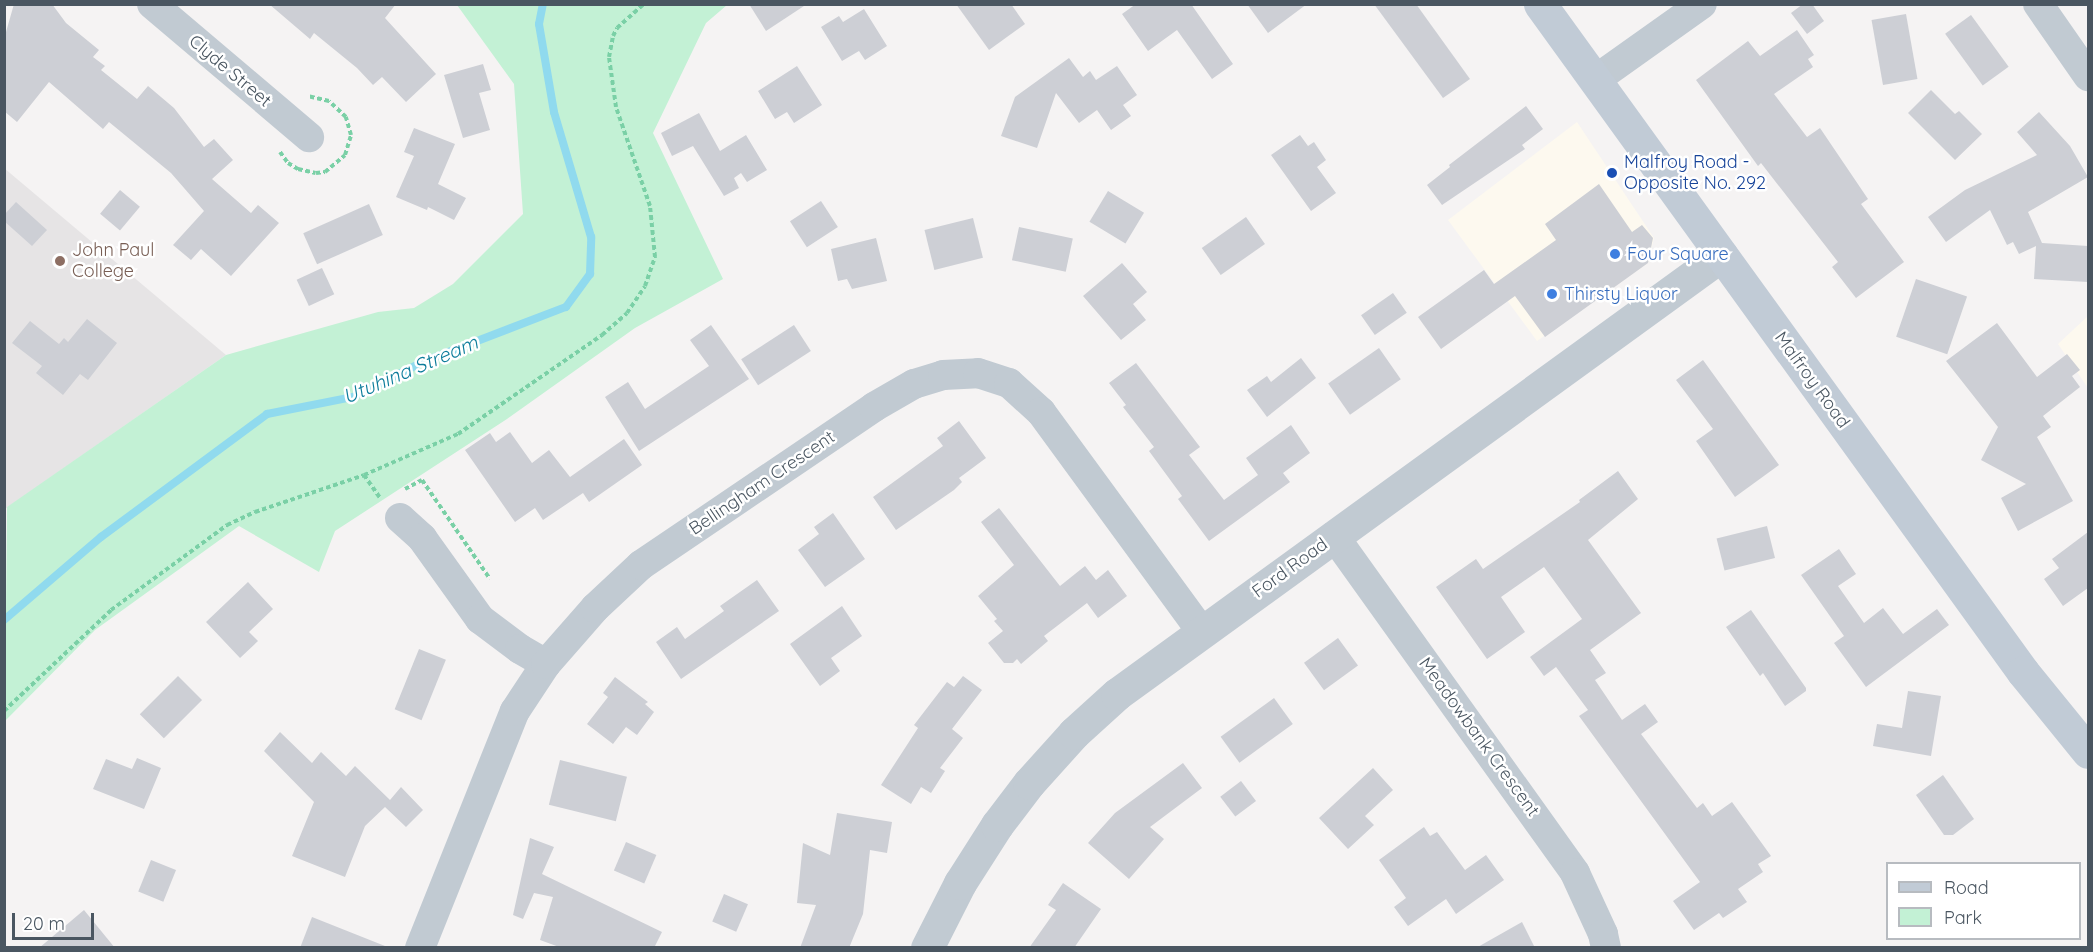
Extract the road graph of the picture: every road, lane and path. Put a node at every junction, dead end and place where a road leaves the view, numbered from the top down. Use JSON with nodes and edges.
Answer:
{"nodes":[{"id":1,"x":152,"y":4,"type":"edge"},
{"id":2,"x":644,"y":4,"type":"edge"},
{"id":3,"x":1540,"y":4,"type":"edge"},
{"id":4,"x":1702,"y":4,"type":"edge"},
{"id":5,"x":2038,"y":4,"type":"edge"},
{"id":6,"x":2088,"y":76,"type":"edge"},
{"id":7,"x":1595,"y":80,"type":"junction"},
{"id":8,"x":309,"y":137,"type":"dead end"},
{"id":9,"x":1722,"y":255,"type":"junction"},
{"id":10,"x":364,"y":475,"type":"junction"},
{"id":11,"x":391,"y":510,"type":"joint"},
{"id":12,"x":1334,"y":536,"type":"junction"},
{"id":13,"x":1202,"y":632,"type":"junction"},
{"id":14,"x":546,"y":664,"type":"junction"},
{"id":15,"x":4,"y":711,"type":"edge"},
{"id":16,"x":2088,"y":752,"type":"edge"},
{"id":17,"x":420,"y":948,"type":"edge"},
{"id":18,"x":927,"y":948,"type":"edge"},
{"id":19,"x":1606,"y":948,"type":"edge"}],
"edges":[{"from":1,"to":8,"type":"street","name":"Clyde Street"},
{"from":2,"to":10,"type":"path"},
{"from":3,"to":7,"type":"main road","name":"Malfroy Road"},
{"from":4,"to":7,"type":"street"},
{"from":5,"to":6,"type":"street"},
{"from":7,"to":9,"type":"main road","name":"Malfroy Road"},
{"from":9,"to":12,"type":"street","name":"Ford Road"},
{"from":9,"to":16,"type":"main road","name":"Malfroy Road"},
{"from":10,"to":11,"type":"path"},
{"from":10,"to":15,"type":"path"},
{"from":11,"to":14,"type":"street"},
{"from":12,"to":13,"type":"street","name":"Ford Road"},
{"from":12,"to":19,"type":"street","name":"Meadowbank Crescent"},
{"from":13,"to":14,"type":"street","name":"Bellingham Crescent"},
{"from":13,"to":18,"type":"street","name":"Ford Road"},
{"from":14,"to":17,"type":"street","name":"Bellingham Crescent"}]}
